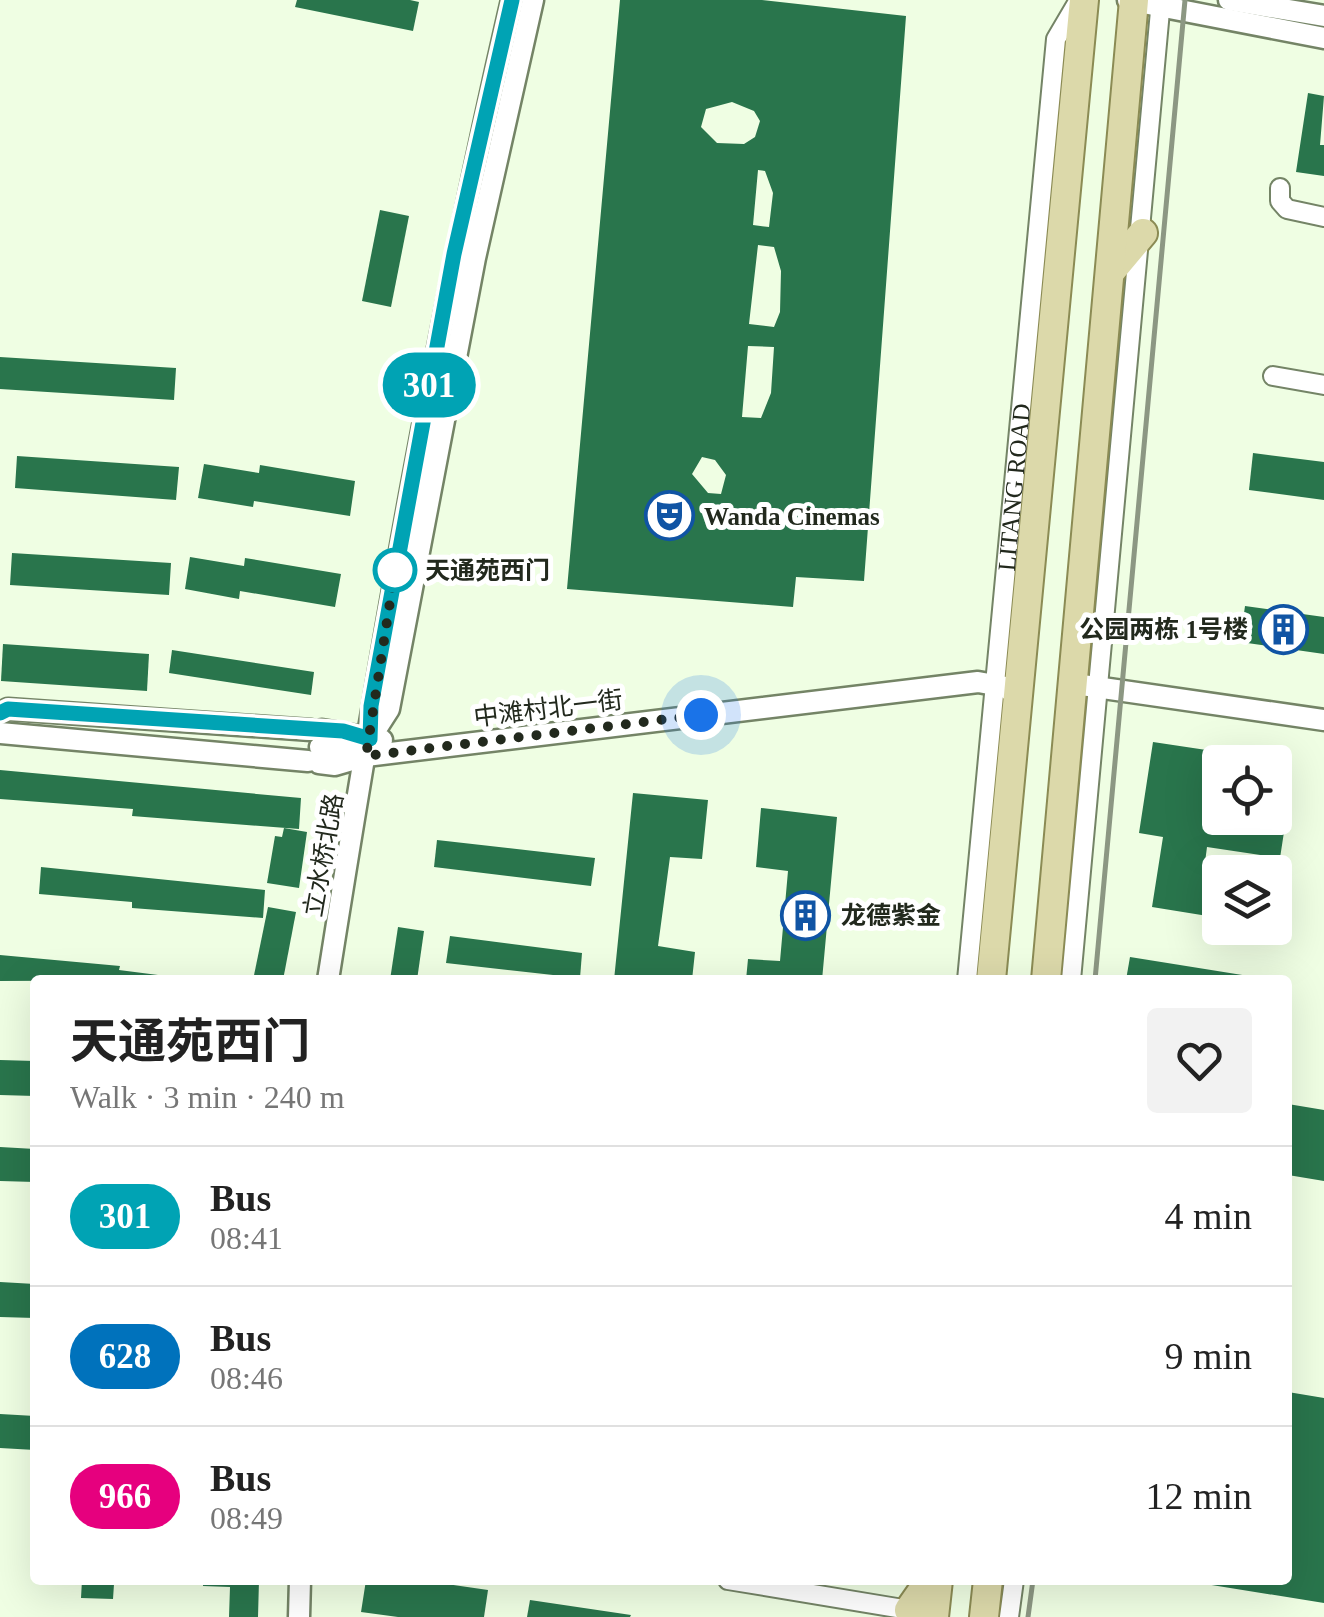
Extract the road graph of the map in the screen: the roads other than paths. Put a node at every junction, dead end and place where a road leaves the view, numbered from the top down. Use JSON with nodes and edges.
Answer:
{"nodes":[{"id":1,"x":512,"y":0,"type":"edge"},
{"id":2,"x":533,"y":0,"type":"edge"},
{"id":3,"x":1082,"y":0,"type":"edge"},
{"id":4,"x":1229,"y":0,"type":"edge"},
{"id":5,"x":1144,"y":2,"type":"edge"},
{"id":6,"x":1324,"y":16,"type":"edge"},
{"id":7,"x":1324,"y":38,"type":"edge"},
{"id":8,"x":1280,"y":188,"type":"dead end"},
{"id":9,"x":1324,"y":217,"type":"edge"},
{"id":10,"x":1143,"y":233,"type":"junction"},
{"id":11,"x":1112,"y":270,"type":"junction"},
{"id":12,"x":1273,"y":376,"type":"dead end"},
{"id":13,"x":1324,"y":385,"type":"edge"},
{"id":14,"x":1006,"y":680,"type":"junction"},
{"id":15,"x":1088,"y":684,"type":"junction"},
{"id":16,"x":0,"y":713,"type":"edge"},
{"id":17,"x":1324,"y":720,"type":"edge"},
{"id":18,"x":0,"y":733,"type":"edge"},
{"id":19,"x":315,"y":746,"type":"junction"},
{"id":20,"x":368,"y":748,"type":"junction"},
{"id":21,"x":1064,"y":920,"type":"junction"},
{"id":22,"x":329,"y":975,"type":"edge"},
{"id":23,"x":968,"y":975,"type":"edge"},
{"id":24,"x":991,"y":975,"type":"edge"},
{"id":25,"x":1048,"y":975,"type":"edge"},
{"id":26,"x":1070,"y":975,"type":"edge"},
{"id":27,"x":300,"y":1585,"type":"edge"},
{"id":28,"x":756,"y":1585,"type":"edge"},
{"id":29,"x":913,"y":1585,"type":"edge"},
{"id":30,"x":928,"y":1585,"type":"edge"},
{"id":31,"x":935,"y":1585,"type":"edge"},
{"id":32,"x":987,"y":1585,"type":"edge"},
{"id":33,"x":1013,"y":1585,"type":"edge"},
{"id":34,"x":917,"y":1614,"type":"edge"},
{"id":35,"x":299,"y":1617,"type":"edge"},
{"id":36,"x":984,"y":1617,"type":"edge"},
{"id":37,"x":1009,"y":1617,"type":"edge"}],
"edges":[{"from":1,"to":20,"type":"street","name":"立水桥北路"},
{"from":2,"to":20,"type":"street","name":"立水桥北路"},
{"from":3,"to":14,"type":"main road","name":"LITANG ROAD"},
{"from":4,"to":6,"type":"street"},
{"from":5,"to":7,"type":"street"},
{"from":5,"to":10,"type":"street"},
{"from":5,"to":11,"type":"main road"},
{"from":8,"to":9,"type":"street"},
{"from":10,"to":11,"type":"main road"},
{"from":10,"to":15,"type":"street"},
{"from":11,"to":15,"type":"main road"},
{"from":12,"to":13,"type":"street"},
{"from":14,"to":20,"type":"street","name":"中滩村北一街"},
{"from":14,"to":23,"type":"street","name":"LITANG ROAD"},
{"from":14,"to":24,"type":"main road","name":"LITANG ROAD"},
{"from":15,"to":17,"type":"street"},
{"from":15,"to":21,"type":"main road"},
{"from":16,"to":19,"type":"street","name":"中滩村北一街"},
{"from":18,"to":19,"type":"street"},
{"from":19,"to":20,"type":"street","name":"中滩村北一街"},
{"from":19,"to":20,"type":"street"},
{"from":20,"to":22,"type":"street","name":"立水桥北路"},
{"from":21,"to":25,"type":"main road"},
{"from":21,"to":26,"type":"street"},
{"from":27,"to":35,"type":"street"},
{"from":28,"to":34,"type":"street"},
{"from":29,"to":34,"type":"street"},
{"from":30,"to":34,"type":"main road"},
{"from":31,"to":34,"type":"main road"},
{"from":32,"to":36,"type":"main road"},
{"from":33,"to":37,"type":"street"}]}
